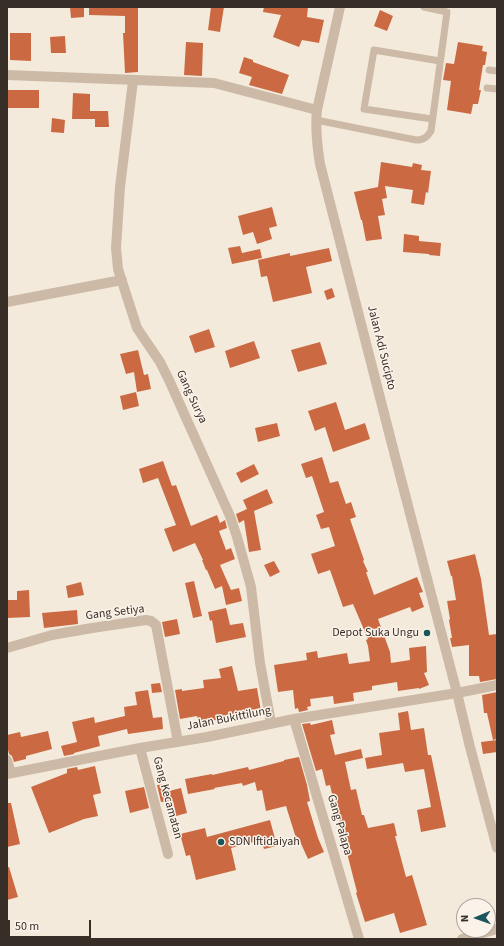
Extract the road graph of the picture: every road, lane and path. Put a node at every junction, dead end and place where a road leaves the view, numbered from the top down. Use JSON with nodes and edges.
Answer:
{"nodes":[{"id":1,"x":340,"y":7,"type":"edge"},
{"id":2,"x":424,"y":7,"type":"edge"},
{"id":3,"x":448,"y":9,"type":"edge"},
{"id":4,"x":440,"y":61,"type":"junction"},
{"id":5,"x":7,"y":75,"type":"edge"},
{"id":6,"x":132,"y":81,"type":"junction"},
{"id":7,"x":487,"y":88,"type":"dead end"},
{"id":8,"x":497,"y":89,"type":"edge"},
{"id":9,"x":317,"y":110,"type":"junction"},
{"id":10,"x":432,"y":119,"type":"junction"},
{"id":11,"x":316,"y":120,"type":"junction"},
{"id":12,"x":122,"y":280,"type":"junction"},
{"id":13,"x":7,"y":302,"type":"edge"},
{"id":14,"x":7,"y":648,"type":"edge"},
{"id":15,"x":497,"y":685,"type":"edge"},
{"id":16,"x":457,"y":694,"type":"junction"},
{"id":17,"x":294,"y":719,"type":"junction"},
{"id":18,"x":271,"y":723,"type":"junction"},
{"id":19,"x":178,"y":742,"type":"junction"},
{"id":20,"x":140,"y":748,"type":"junction"},
{"id":21,"x":7,"y":760,"type":"edge"},
{"id":22,"x":9,"y":774,"type":"edge"},
{"id":23,"x":497,"y":848,"type":"edge"},
{"id":24,"x":168,"y":854,"type":"dead end"},
{"id":25,"x":497,"y":929,"type":"edge"},
{"id":26,"x":359,"y":939,"type":"edge"},
{"id":27,"x":462,"y":939,"type":"edge"}],
"edges":[{"from":1,"to":9,"type":"street","name":"Jalan Adi Sucipto"},
{"from":2,"to":3,"type":"lane"},
{"from":3,"to":4,"type":"lane"},
{"from":4,"to":10,"type":"lane"},
{"from":4,"to":10,"type":"lane"},
{"from":5,"to":6,"type":"street"},
{"from":6,"to":9,"type":"street"},
{"from":6,"to":12,"type":"street","name":"Gang Surya"},
{"from":7,"to":8,"type":"lane"},
{"from":9,"to":11,"type":"street","name":"Jalan Adi Sucipto"},
{"from":10,"to":11,"type":"lane"},
{"from":11,"to":16,"type":"street","name":"Jalan Adi Sucipto"},
{"from":12,"to":13,"type":"street"},
{"from":12,"to":18,"type":"street","name":"Gang Surya"},
{"from":14,"to":19,"type":"street","name":"Gang Setiya"},
{"from":15,"to":16,"type":"street","name":"Jalan Bukittilung"},
{"from":16,"to":17,"type":"street","name":"Jalan Bukittilung"},
{"from":16,"to":23,"type":"street","name":"Jalan Adi Sucipto"},
{"from":17,"to":18,"type":"street","name":"Jalan Bukittilung"},
{"from":17,"to":26,"type":"street","name":"Gang Palapa"},
{"from":18,"to":19,"type":"street","name":"Jalan Bukittilung"},
{"from":19,"to":20,"type":"street","name":"Jalan Bukittilung"},
{"from":20,"to":22,"type":"street","name":"Jalan Bukittilung"},
{"from":20,"to":24,"type":"street","name":"Gang Kecamatan"},
{"from":21,"to":22,"type":"street"},
{"from":25,"to":27,"type":"street"}]}
